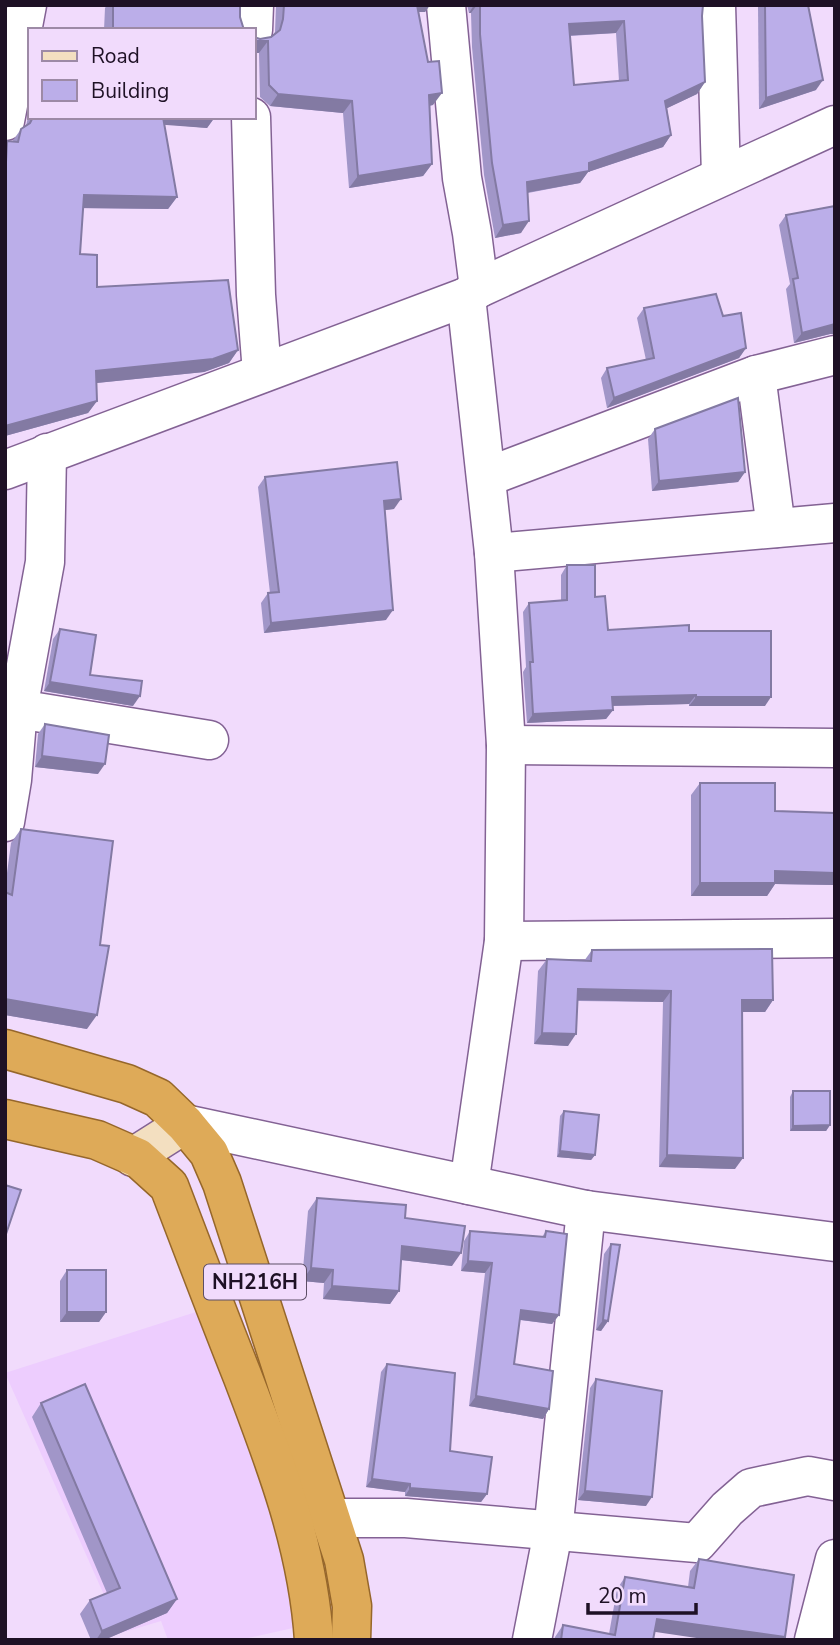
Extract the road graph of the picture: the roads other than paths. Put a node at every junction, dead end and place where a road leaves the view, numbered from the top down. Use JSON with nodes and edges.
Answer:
{"nodes":[{"id":1,"x":27,"y":5,"type":"edge"},
{"id":2,"x":254,"y":5,"type":"edge"},
{"id":3,"x":446,"y":5,"type":"edge"},
{"id":4,"x":716,"y":5,"type":"edge"},
{"id":5,"x":253,"y":28,"type":"edge"},
{"id":6,"x":251,"y":119,"type":"edge"},
{"id":7,"x":5,"y":121,"type":"edge"},
{"id":8,"x":835,"y":125,"type":"edge"},
{"id":9,"x":721,"y":176,"type":"junction"},
{"id":10,"x":472,"y":292,"type":"junction"},
{"id":11,"x":835,"y":355,"type":"edge"},
{"id":12,"x":262,"y":373,"type":"junction"},
{"id":13,"x":756,"y":375,"type":"junction"},
{"id":14,"x":47,"y":453,"type":"junction"},
{"id":15,"x":5,"y":470,"type":"edge"},
{"id":16,"x":487,"y":477,"type":"junction"},
{"id":17,"x":835,"y":523,"type":"edge"},
{"id":18,"x":776,"y":528,"type":"junction"},
{"id":19,"x":494,"y":553,"type":"junction"},
{"id":20,"x":18,"y":709,"type":"junction"},
{"id":21,"x":209,"y":740,"type":"dead end"},
{"id":22,"x":506,"y":746,"type":"junction"},
{"id":23,"x":835,"y":748,"type":"edge"},
{"id":24,"x":5,"y":822,"type":"edge"},
{"id":25,"x":835,"y":939,"type":"edge"},
{"id":26,"x":504,"y":941,"type":"junction"},
{"id":27,"x":5,"y":1049,"type":"edge"},
{"id":28,"x":5,"y":1119,"type":"edge"},
{"id":29,"x":186,"y":1124,"type":"junction"},
{"id":30,"x":133,"y":1157,"type":"junction"},
{"id":31,"x":469,"y":1185,"type":"junction"},
{"id":32,"x":586,"y":1210,"type":"junction"},
{"id":33,"x":835,"y":1242,"type":"edge"},
{"id":34,"x":835,"y":1481,"type":"edge"},
{"id":35,"x":332,"y":1518,"type":"junction"},
{"id":36,"x":553,"y":1532,"type":"junction"},
{"id":37,"x":835,"y":1559,"type":"edge"},
{"id":38,"x":314,"y":1640,"type":"edge"},
{"id":39,"x":351,"y":1640,"type":"edge"},
{"id":40,"x":532,"y":1640,"type":"edge"},
{"id":41,"x":814,"y":1640,"type":"edge"}],
"edges":[{"from":1,"to":7,"type":"street"},
{"from":2,"to":5,"type":"street"},
{"from":3,"to":10,"type":"street"},
{"from":4,"to":9,"type":"street"},
{"from":6,"to":12,"type":"street"},
{"from":8,"to":9,"type":"street"},
{"from":9,"to":10,"type":"street"},
{"from":10,"to":12,"type":"street"},
{"from":10,"to":16,"type":"street"},
{"from":11,"to":13,"type":"street"},
{"from":12,"to":14,"type":"street"},
{"from":13,"to":16,"type":"street"},
{"from":13,"to":18,"type":"street"},
{"from":14,"to":15,"type":"street"},
{"from":14,"to":20,"type":"street"},
{"from":16,"to":19,"type":"street"},
{"from":17,"to":18,"type":"street"},
{"from":18,"to":19,"type":"street"},
{"from":19,"to":22,"type":"street"},
{"from":20,"to":21,"type":"street"},
{"from":20,"to":24,"type":"street"},
{"from":22,"to":23,"type":"street"},
{"from":22,"to":26,"type":"street"},
{"from":25,"to":26,"type":"street"},
{"from":26,"to":31,"type":"street"},
{"from":27,"to":29,"type":"highway","number":"NH216H"},
{"from":28,"to":30,"type":"highway","number":"NH216H"},
{"from":29,"to":30,"type":"main road"},
{"from":29,"to":31,"type":"street"},
{"from":29,"to":35,"type":"highway","number":"NH216H"},
{"from":30,"to":38,"type":"highway","number":"NH216H"},
{"from":31,"to":32,"type":"street"},
{"from":32,"to":33,"type":"street"},
{"from":32,"to":36,"type":"street"},
{"from":34,"to":36,"type":"street"},
{"from":35,"to":36,"type":"street"},
{"from":35,"to":39,"type":"highway","number":"NH216H"},
{"from":36,"to":40,"type":"street"},
{"from":37,"to":41,"type":"street"}]}
